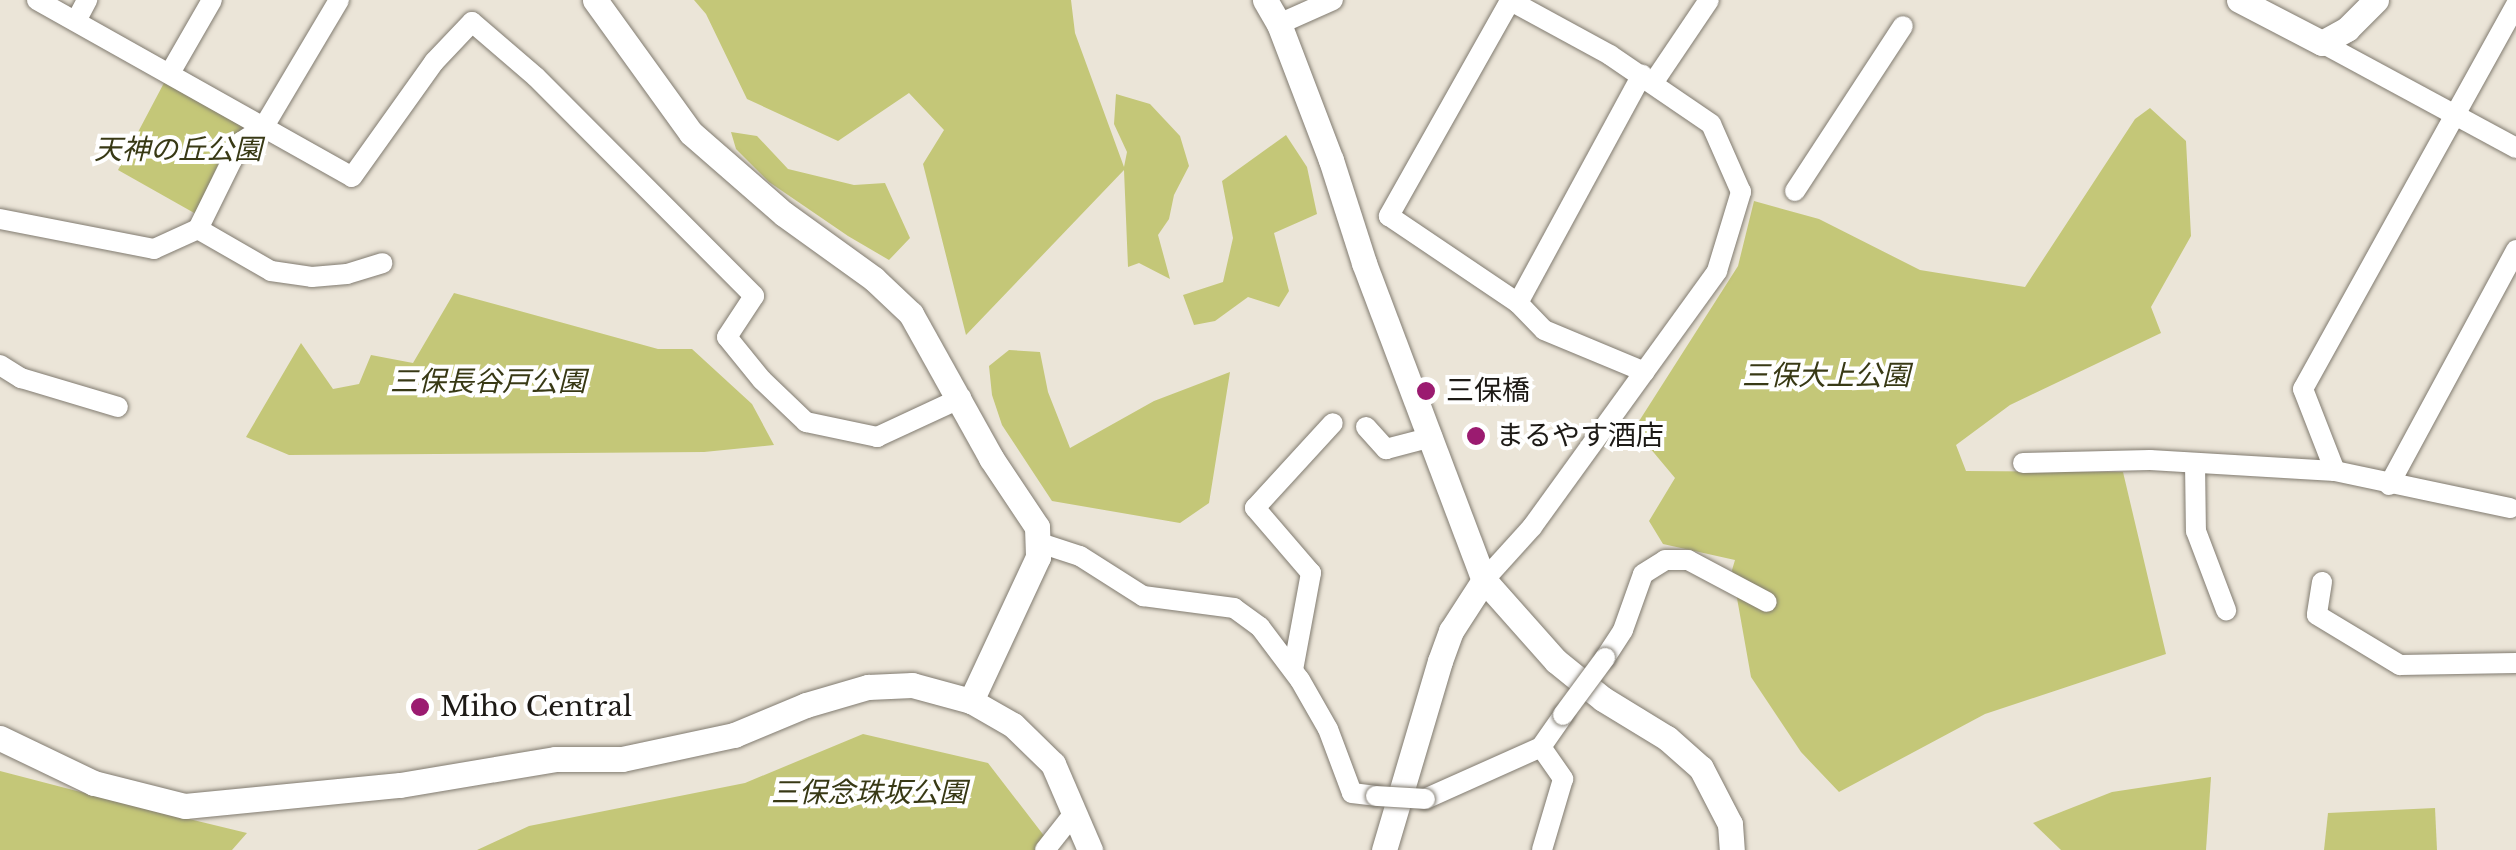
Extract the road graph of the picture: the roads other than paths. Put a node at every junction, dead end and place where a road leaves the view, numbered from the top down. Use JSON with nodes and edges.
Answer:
{"nodes":[{"id":1,"x":37,"y":0,"type":"edge"},
{"id":2,"x":88,"y":0,"type":"edge"},
{"id":3,"x":212,"y":0,"type":"edge"},
{"id":4,"x":339,"y":0,"type":"edge"},
{"id":5,"x":595,"y":0,"type":"edge"},
{"id":6,"x":1265,"y":0,"type":"edge"},
{"id":7,"x":1333,"y":0,"type":"edge"},
{"id":8,"x":1510,"y":0,"type":"edge"},
{"id":9,"x":1553,"y":0,"type":"edge"},
{"id":10,"x":1709,"y":0,"type":"edge"},
{"id":11,"x":2239,"y":0,"type":"edge"},
{"id":12,"x":2376,"y":0,"type":"edge"},
{"id":13,"x":2516,"y":5,"type":"edge"},
{"id":14,"x":1532,"y":12,"type":"junction"},
{"id":15,"x":76,"y":22,"type":"junction"},
{"id":16,"x":1279,"y":24,"type":"junction"},
{"id":17,"x":1903,"y":26,"type":"dead end"},
{"id":18,"x":2322,"y":42,"type":"junction"},
{"id":19,"x":170,"y":74,"type":"junction"},
{"id":20,"x":1647,"y":79,"type":"junction"},
{"id":21,"x":2456,"y":116,"type":"junction"},
{"id":22,"x":263,"y":128,"type":"junction"},
{"id":23,"x":2516,"y":148,"type":"edge"},
{"id":24,"x":1795,"y":191,"type":"dead end"},
{"id":25,"x":0,"y":219,"type":"edge"},
{"id":26,"x":198,"y":228,"type":"junction"},
{"id":27,"x":2516,"y":250,"type":"edge"},
{"id":28,"x":382,"y":262,"type":"dead end"},
{"id":29,"x":1518,"y":302,"type":"junction"},
{"id":30,"x":0,"y":365,"type":"edge"},
{"id":31,"x":1645,"y":372,"type":"junction"},
{"id":32,"x":961,"y":398,"type":"junction"},
{"id":33,"x":118,"y":407,"type":"dead end"},
{"id":34,"x":1333,"y":423,"type":"dead end"},
{"id":35,"x":1366,"y":427,"type":"dead end"},
{"id":36,"x":1432,"y":436,"type":"junction"},
{"id":37,"x":2023,"y":463,"type":"dead end"},
{"id":38,"x":2196,"y":463,"type":"junction"},
{"id":39,"x":2335,"y":472,"type":"junction"},
{"id":40,"x":2389,"y":484,"type":"junction"},
{"id":41,"x":2514,"y":504,"type":"edge"},
{"id":42,"x":1037,"y":542,"type":"junction"},
{"id":43,"x":1484,"y":580,"type":"junction"},
{"id":44,"x":2322,"y":582,"type":"dead end"},
{"id":45,"x":1768,"y":602,"type":"dead end"},
{"id":46,"x":2226,"y":610,"type":"dead end"},
{"id":47,"x":2516,"y":662,"type":"edge"},
{"id":48,"x":1293,"y":670,"type":"junction"},
{"id":49,"x":970,"y":700,"type":"junction"},
{"id":50,"x":0,"y":738,"type":"edge"},
{"id":51,"x":1541,"y":747,"type":"junction"},
{"id":52,"x":1075,"y":812,"type":"junction"},
{"id":53,"x":1045,"y":850,"type":"edge"},
{"id":54,"x":1090,"y":850,"type":"edge"},
{"id":55,"x":1384,"y":850,"type":"edge"},
{"id":56,"x":1542,"y":850,"type":"edge"},
{"id":57,"x":1732,"y":850,"type":"edge"}],
"edges":[{"from":1,"to":15,"type":"street"},
{"from":2,"to":15,"type":"street"},
{"from":3,"to":19,"type":"street"},
{"from":4,"to":22,"type":"street"},
{"from":5,"to":32,"type":"street"},
{"from":6,"to":16,"type":"street"},
{"from":7,"to":16,"type":"street"},
{"from":8,"to":14,"type":"street"},
{"from":8,"to":29,"type":"street"},
{"from":9,"to":14,"type":"street"},
{"from":10,"to":20,"type":"street"},
{"from":11,"to":18,"type":"street"},
{"from":12,"to":18,"type":"street"},
{"from":13,"to":21,"type":"street"},
{"from":14,"to":20,"type":"street"},
{"from":15,"to":19,"type":"street"},
{"from":16,"to":36,"type":"street"},
{"from":17,"to":24,"type":"street"},
{"from":18,"to":21,"type":"street"},
{"from":19,"to":22,"type":"street"},
{"from":20,"to":29,"type":"street"},
{"from":20,"to":31,"type":"street"},
{"from":21,"to":23,"type":"street"},
{"from":21,"to":39,"type":"street"},
{"from":22,"to":26,"type":"street"},
{"from":22,"to":32,"type":"street"},
{"from":25,"to":26,"type":"street"},
{"from":26,"to":28,"type":"street"},
{"from":27,"to":40,"type":"street"},
{"from":29,"to":31,"type":"street"},
{"from":30,"to":33,"type":"street"},
{"from":31,"to":43,"type":"street"},
{"from":32,"to":42,"type":"street"},
{"from":34,"to":48,"type":"street"},
{"from":35,"to":36,"type":"street"},
{"from":36,"to":43,"type":"street"},
{"from":37,"to":38,"type":"street"},
{"from":38,"to":39,"type":"street"},
{"from":38,"to":46,"type":"street"},
{"from":39,"to":40,"type":"street"},
{"from":40,"to":41,"type":"street"},
{"from":42,"to":48,"type":"street"},
{"from":42,"to":49,"type":"street"},
{"from":43,"to":55,"type":"street"},
{"from":43,"to":57,"type":"street"},
{"from":44,"to":47,"type":"street"},
{"from":45,"to":51,"type":"street","bridge":true},
{"from":48,"to":51,"type":"street","bridge":true},
{"from":49,"to":50,"type":"street"},
{"from":49,"to":52,"type":"street"},
{"from":51,"to":56,"type":"street"},
{"from":52,"to":53,"type":"street"},
{"from":52,"to":54,"type":"street"}]}
